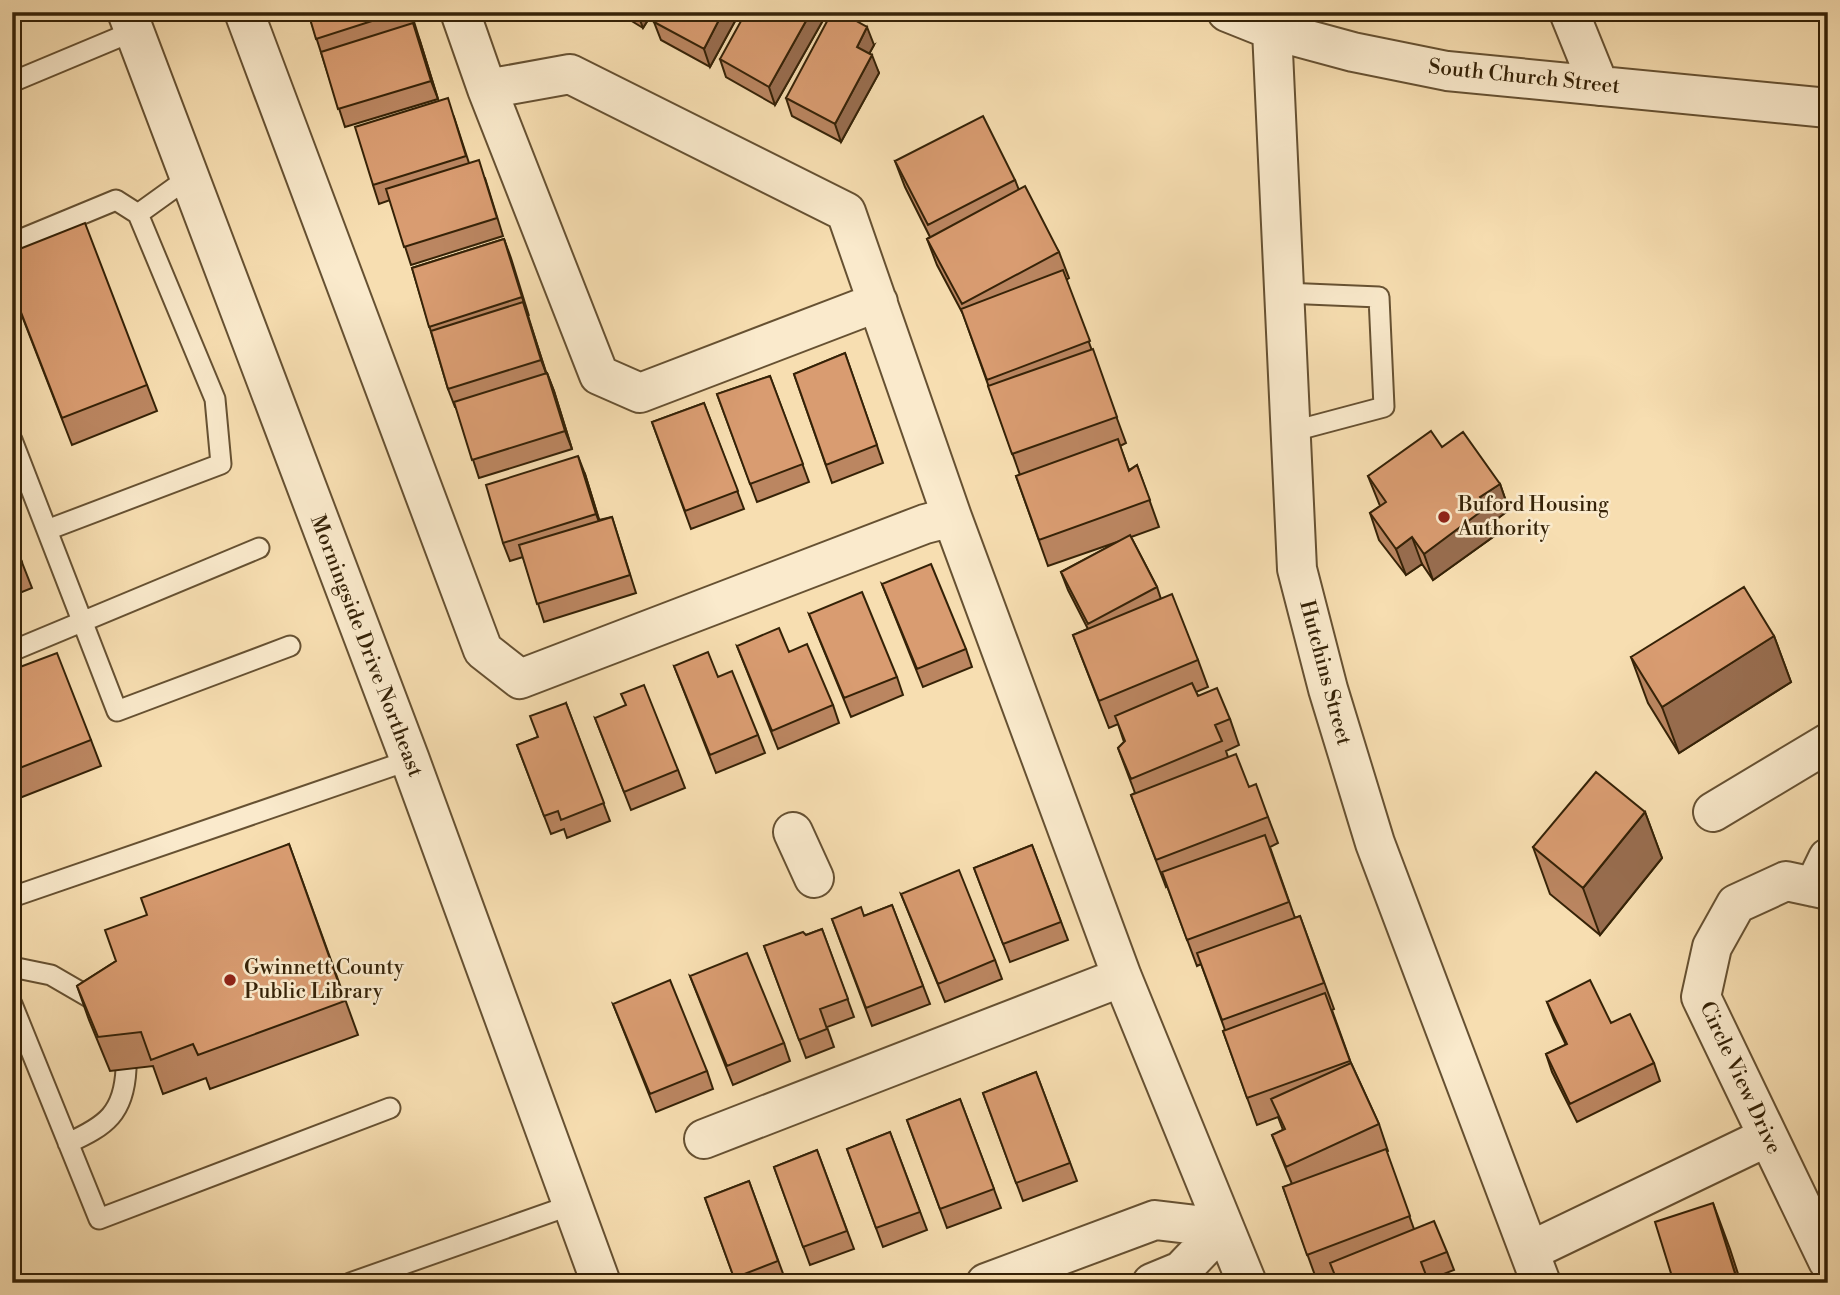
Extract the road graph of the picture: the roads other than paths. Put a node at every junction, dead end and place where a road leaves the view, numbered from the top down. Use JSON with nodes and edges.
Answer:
{"nodes":[{"id":1,"x":244,"y":12,"type":"edge"},
{"id":2,"x":460,"y":12,"type":"edge"},
{"id":3,"x":1227,"y":12,"type":"edge"},
{"id":4,"x":1570,"y":12,"type":"edge"},
{"id":5,"x":130,"y":22,"type":"edge"},
{"id":6,"x":1272,"y":30,"type":"junction"},
{"id":7,"x":12,"y":82,"type":"edge"},
{"id":8,"x":1599,"y":86,"type":"junction"},
{"id":9,"x":487,"y":89,"type":"junction"},
{"id":10,"x":1828,"y":108,"type":"edge"},
{"id":11,"x":188,"y":177,"type":"junction"},
{"id":12,"x":138,"y":214,"type":"junction"},
{"id":13,"x":12,"y":243,"type":"edge"},
{"id":14,"x":1284,"y":293,"type":"junction"},
{"id":15,"x":878,"y":302,"type":"junction"},
{"id":16,"x":1290,"y":432,"type":"junction"},
{"id":17,"x":12,"y":440,"type":"edge"},
{"id":18,"x":952,"y":517,"type":"junction"},
{"id":19,"x":47,"y":530,"type":"junction"},
{"id":20,"x":259,"y":548,"type":"dead end"},
{"id":21,"x":83,"y":622,"type":"junction"},
{"id":22,"x":290,"y":646,"type":"dead end"},
{"id":23,"x":12,"y":652,"type":"edge"},
{"id":24,"x":1828,"y":743,"type":"edge"},
{"id":25,"x":410,"y":760,"type":"junction"},
{"id":26,"x":1713,"y":812,"type":"dead end"},
{"id":27,"x":793,"y":832,"type":"dead end"},
{"id":28,"x":814,"y":878,"type":"dead end"},
{"id":29,"x":1823,"y":879,"type":"edge"},
{"id":30,"x":12,"y":897,"type":"edge"},
{"id":31,"x":12,"y":967,"type":"edge"},
{"id":32,"x":1122,"y":976,"type":"junction"},
{"id":33,"x":12,"y":1003,"type":"edge"},
{"id":34,"x":107,"y":1009,"type":"edge"},
{"id":35,"x":126,"y":1069,"type":"edge"},
{"id":36,"x":390,"y":1108,"type":"dead end"},
{"id":37,"x":1767,"y":1138,"type":"junction"},
{"id":38,"x":704,"y":1139,"type":"dead end"},
{"id":39,"x":68,"y":1143,"type":"junction"},
{"id":40,"x":574,"y":1204,"type":"junction"},
{"id":41,"x":1222,"y":1227,"type":"junction"},
{"id":42,"x":1828,"y":1261,"type":"edge"},
{"id":43,"x":1536,"y":1267,"type":"edge"},
{"id":44,"x":350,"y":1283,"type":"edge"},
{"id":45,"x":601,"y":1283,"type":"edge"},
{"id":46,"x":986,"y":1283,"type":"edge"},
{"id":47,"x":1152,"y":1283,"type":"edge"},
{"id":48,"x":1247,"y":1283,"type":"edge"}],
"edges":[{"from":1,"to":18,"type":"street"},
{"from":2,"to":9,"type":"street"},
{"from":3,"to":6,"type":"street","name":"South Church Street"},
{"from":4,"to":8,"type":"street"},
{"from":5,"to":7,"type":"lane"},
{"from":5,"to":11,"type":"street","name":"Morningside Drive Northeast"},
{"from":6,"to":8,"type":"street","name":"South Church Street"},
{"from":6,"to":14,"type":"street","name":"Hutchins Street"},
{"from":8,"to":10,"type":"street","name":"South Church Street"},
{"from":9,"to":15,"type":"street"},
{"from":9,"to":15,"type":"street"},
{"from":11,"to":12,"type":"lane"},
{"from":11,"to":25,"type":"street","name":"Morningside Drive Northeast"},
{"from":12,"to":13,"type":"lane"},
{"from":12,"to":19,"type":"lane"},
{"from":14,"to":16,"type":"street","name":"Hutchins Street"},
{"from":14,"to":16,"type":"lane"},
{"from":15,"to":18,"type":"street"},
{"from":16,"to":43,"type":"street","name":"Hutchins Street"},
{"from":17,"to":19,"type":"lane"},
{"from":18,"to":32,"type":"street"},
{"from":19,"to":21,"type":"lane"},
{"from":20,"to":21,"type":"lane"},
{"from":21,"to":22,"type":"lane"},
{"from":21,"to":23,"type":"lane"},
{"from":24,"to":26,"type":"street"},
{"from":25,"to":30,"type":"lane"},
{"from":25,"to":40,"type":"street","name":"Morningside Drive Northeast"},
{"from":27,"to":28,"type":"street"},
{"from":29,"to":37,"type":"street","name":"Circle View Drive"},
{"from":31,"to":34,"type":"lane"},
{"from":32,"to":38,"type":"street"},
{"from":32,"to":41,"type":"street"},
{"from":33,"to":39,"type":"lane"},
{"from":35,"to":39,"type":"lane"},
{"from":36,"to":39,"type":"lane"},
{"from":37,"to":42,"type":"street","name":"Circle View Drive"},
{"from":37,"to":43,"type":"street"},
{"from":40,"to":44,"type":"lane"},
{"from":40,"to":45,"type":"street","name":"Morningside Drive Northeast"},
{"from":41,"to":46,"type":"street"},
{"from":41,"to":47,"type":"street"},
{"from":41,"to":48,"type":"street"}]}
